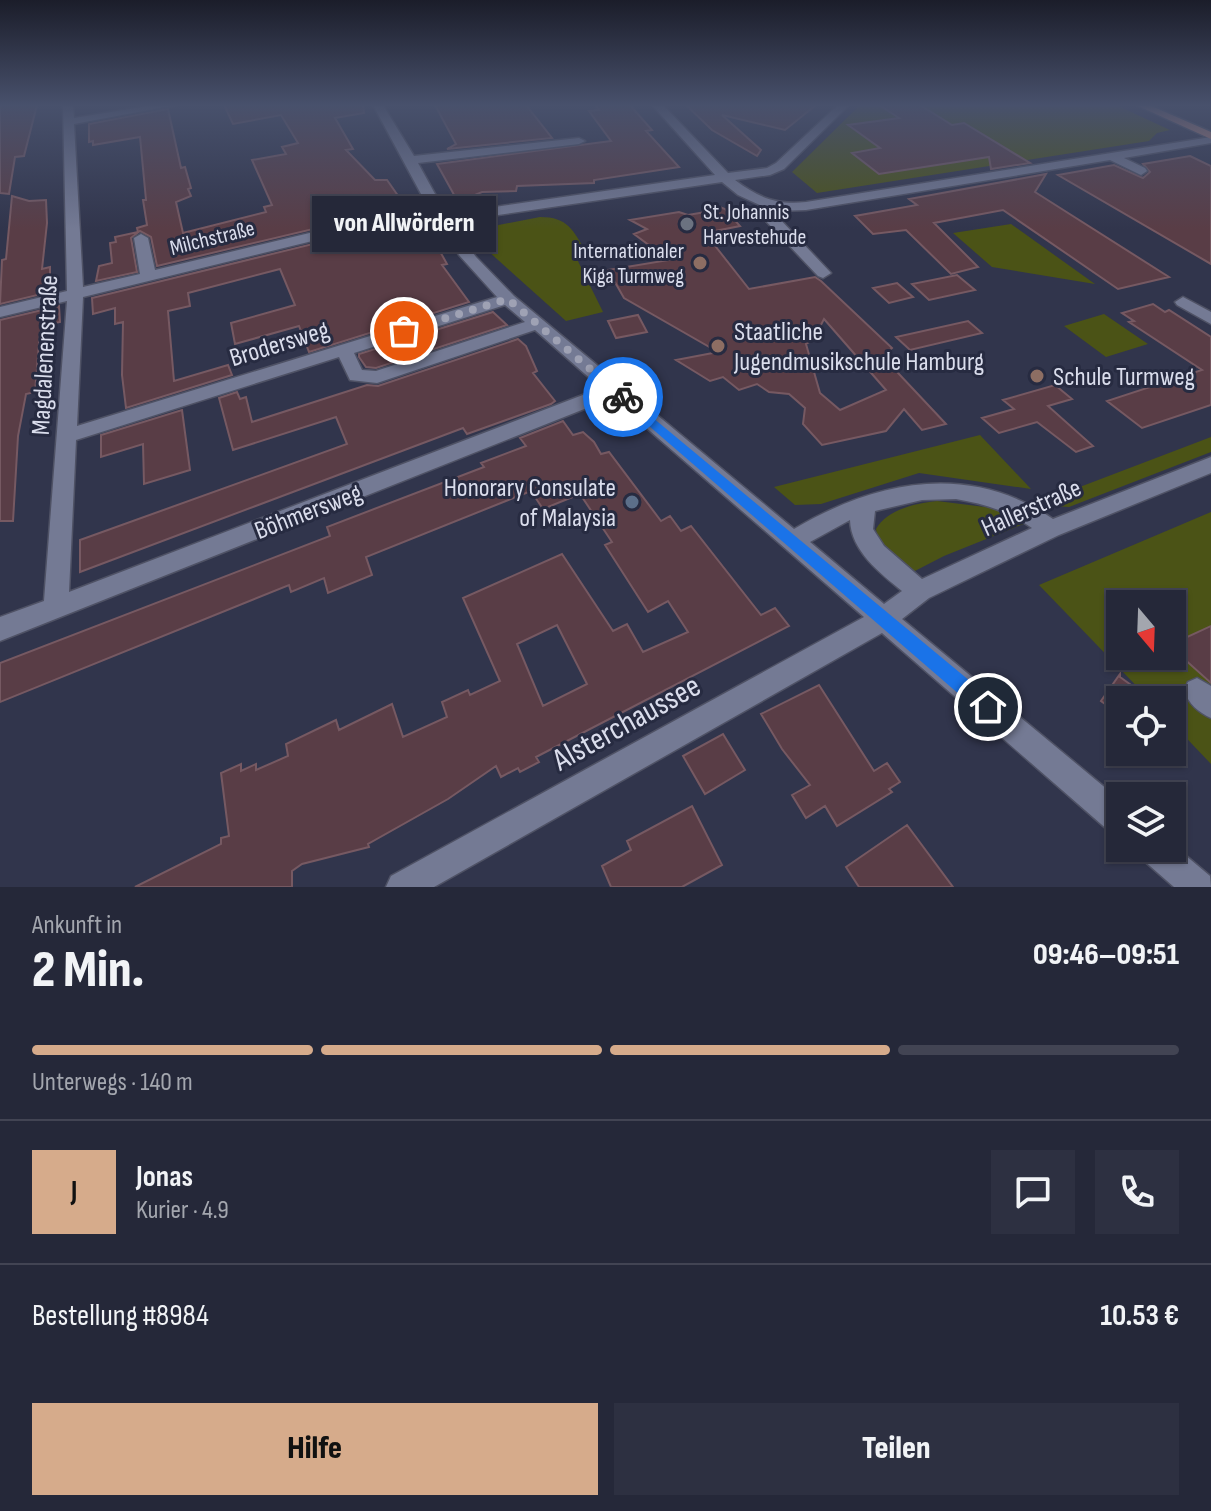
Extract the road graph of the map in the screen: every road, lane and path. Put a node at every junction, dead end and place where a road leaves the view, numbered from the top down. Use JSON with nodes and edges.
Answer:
{"nodes":[{"id":1,"x":70,"y":146,"type":"edge"},
{"id":2,"x":402,"y":146,"type":"edge"},
{"id":3,"x":531,"y":146,"type":"edge"},
{"id":4,"x":696,"y":146,"type":"edge"},
{"id":5,"x":801,"y":146,"type":"edge"},
{"id":6,"x":1168,"y":146,"type":"edge"},
{"id":7,"x":1113,"y":157,"type":"junction"},
{"id":8,"x":410,"y":160,"type":"junction"},
{"id":9,"x":780,"y":166,"type":"junction"},
{"id":10,"x":798,"y":169,"type":"dead end"},
{"id":11,"x":1141,"y":171,"type":"dead end"},
{"id":12,"x":726,"y":178,"type":"junction"},
{"id":13,"x":774,"y":206,"type":"junction"},
{"id":14,"x":438,"y":213,"type":"junction"},
{"id":15,"x":141,"y":238,"type":"dead end"},
{"id":16,"x":823,"y":273,"type":"dead end"},
{"id":17,"x":148,"y":275,"type":"junction"},
{"id":18,"x":75,"y":294,"type":"junction"},
{"id":19,"x":508,"y":299,"type":"junction"},
{"id":20,"x":1183,"y":302,"type":"dead end"},
{"id":21,"x":0,"y":312,"type":"edge"},
{"id":22,"x":1211,"y":319,"type":"edge"},
{"id":23,"x":537,"y":324,"type":"junction"},
{"id":24,"x":344,"y":350,"type":"junction"},
{"id":25,"x":615,"y":390,"type":"junction"},
{"id":26,"x":66,"y":436,"type":"junction"},
{"id":27,"x":1211,"y":465,"type":"edge"},
{"id":28,"x":867,"y":505,"type":"junction"},
{"id":29,"x":1051,"y":529,"type":"junction"},
{"id":30,"x":792,"y":541,"type":"junction"},
{"id":31,"x":920,"y":591,"type":"junction"},
{"id":32,"x":56,"y":607,"type":"junction"},
{"id":33,"x":884,"y":619,"type":"junction"},
{"id":34,"x":0,"y":629,"type":"edge"},
{"id":35,"x":1106,"y":808,"type":"edge"},
{"id":36,"x":1170,"y":862,"type":"edge"},
{"id":37,"x":402,"y":887,"type":"edge"},
{"id":38,"x":1199,"y":887,"type":"edge"}],
"edges":[{"from":1,"to":18,"type":"street","name":"Magdalenenstraße"},
{"from":2,"to":8,"type":"street"},
{"from":3,"to":8,"type":"street"},
{"from":4,"to":12,"type":"street"},
{"from":5,"to":9,"type":"street"},
{"from":6,"to":7,"type":"street"},
{"from":7,"to":11,"type":"street"},
{"from":7,"to":13,"type":"street"},
{"from":8,"to":14,"type":"street"},
{"from":9,"to":10,"type":"street"},
{"from":9,"to":12,"type":"street","name":"Milchstraße"},
{"from":12,"to":13,"type":"street"},
{"from":12,"to":14,"type":"street","name":"Milchstraße"},
{"from":13,"to":16,"type":"street"},
{"from":14,"to":17,"type":"street","name":"Milchstraße"},
{"from":14,"to":19,"type":"street"},
{"from":15,"to":17,"type":"street"},
{"from":17,"to":18,"type":"street","name":"Milchstraße"},
{"from":18,"to":21,"type":"street","name":"Milchstraße"},
{"from":18,"to":26,"type":"street","name":"Magdalenenstraße"},
{"from":19,"to":23,"type":"street"},
{"from":19,"to":24,"type":"street","name":"Brodersweg"},
{"from":20,"to":22,"type":"street"},
{"from":23,"to":24,"type":"street"},
{"from":23,"to":25,"type":"street"},
{"from":24,"to":26,"type":"street","name":"Brodersweg"},
{"from":25,"to":30,"type":"street"},
{"from":25,"to":32,"type":"street","name":"Böhmersweg"},
{"from":26,"to":32,"type":"street","name":"Magdalenenstraße"},
{"from":27,"to":29,"type":"street","name":"Hallerstraße"},
{"from":28,"to":29,"type":"street"},
{"from":28,"to":30,"type":"street"},
{"from":28,"to":31,"type":"street"},
{"from":29,"to":31,"type":"street","name":"Hallerstraße"},
{"from":30,"to":33,"type":"street"},
{"from":31,"to":33,"type":"street","name":"Hallerstraße"},
{"from":32,"to":34,"type":"street","name":"Böhmersweg"},
{"from":33,"to":35,"type":"street"},
{"from":33,"to":37,"type":"street","name":"Alsterchaussee"},
{"from":36,"to":38,"type":"street"}]}
